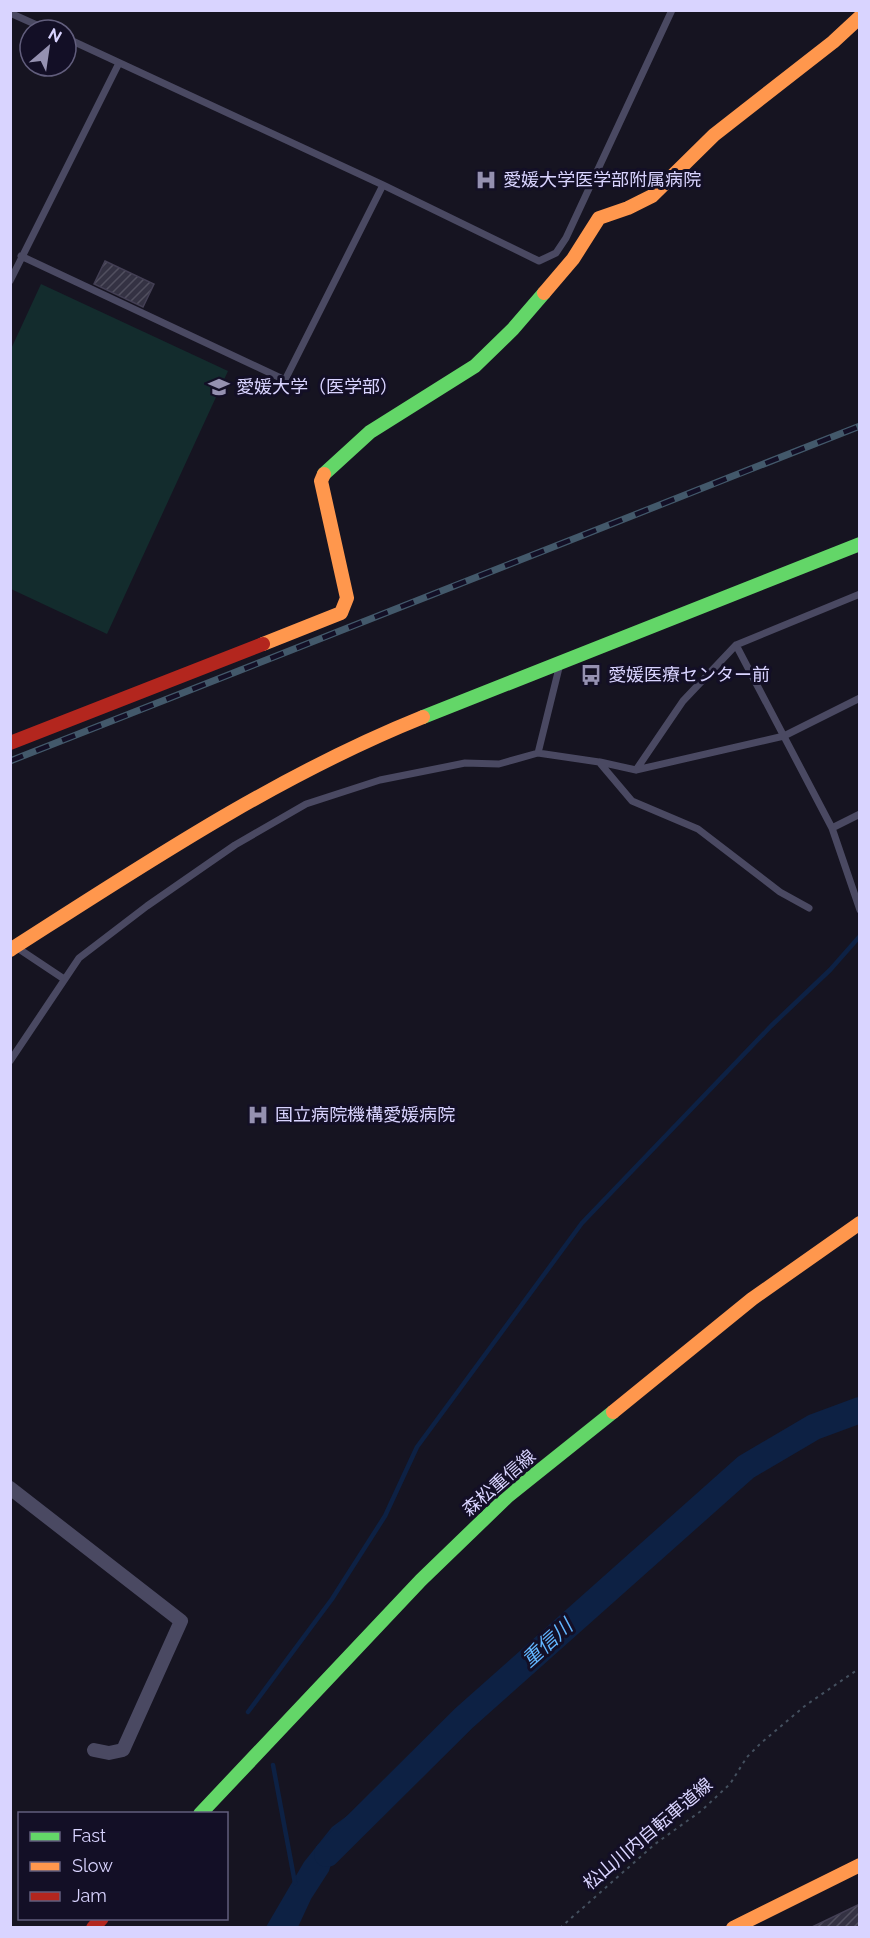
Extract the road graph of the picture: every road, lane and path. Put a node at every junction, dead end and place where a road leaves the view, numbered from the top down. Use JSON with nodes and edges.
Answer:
{"nodes":[{"id":1,"x":672,"y":10,"type":"edge"},
{"id":2,"x":860,"y":17,"type":"edge"},
{"id":3,"x":78,"y":44,"type":"edge"},
{"id":4,"x":119,"y":63,"type":"junction"},
{"id":5,"x":383,"y":185,"type":"junction"},
{"id":6,"x":21,"y":256,"type":"junction"},
{"id":7,"x":10,"y":280,"type":"edge"},
{"id":8,"x":860,"y":544,"type":"edge"},
{"id":9,"x":860,"y":594,"type":"edge"},
{"id":10,"x":736,"y":645,"type":"junction"},
{"id":11,"x":560,"y":663,"type":"junction"},
{"id":12,"x":860,"y":698,"type":"edge"},
{"id":13,"x":784,"y":736,"type":"junction"},
{"id":14,"x":10,"y":743,"type":"edge"},
{"id":15,"x":538,"y":753,"type":"junction"},
{"id":16,"x":600,"y":762,"type":"junction"},
{"id":17,"x":636,"y":770,"type":"junction"},
{"id":18,"x":860,"y":814,"type":"edge"},
{"id":19,"x":832,"y":828,"type":"junction"},
{"id":20,"x":809,"y":908,"type":"dead end"},
{"id":21,"x":860,"y":910,"type":"edge"},
{"id":22,"x":13,"y":948,"type":"edge"},
{"id":23,"x":64,"y":979,"type":"junction"},
{"id":24,"x":10,"y":1061,"type":"edge"},
{"id":25,"x":860,"y":1222,"type":"edge"},
{"id":26,"x":10,"y":1488,"type":"edge"},
{"id":27,"x":860,"y":1668,"type":"edge"},
{"id":28,"x":94,"y":1750,"type":"dead end"},
{"id":29,"x":202,"y":1812,"type":"edge"},
{"id":30,"x":860,"y":1865,"type":"edge"},
{"id":31,"x":560,"y":1928,"type":"edge"},
{"id":32,"x":733,"y":1928,"type":"edge"}],
"edges":[{"from":1,"to":5,"type":"lane"},
{"from":2,"to":14,"type":"street"},
{"from":3,"to":4,"type":"lane"},
{"from":4,"to":5,"type":"lane"},
{"from":4,"to":6,"type":"lane"},
{"from":5,"to":6,"type":"lane"},
{"from":6,"to":7,"type":"lane"},
{"from":8,"to":11,"type":"street"},
{"from":9,"to":10,"type":"lane"},
{"from":10,"to":13,"type":"lane"},
{"from":10,"to":17,"type":"lane"},
{"from":11,"to":15,"type":"lane"},
{"from":11,"to":22,"type":"street"},
{"from":12,"to":13,"type":"lane"},
{"from":13,"to":17,"type":"lane"},
{"from":13,"to":19,"type":"lane"},
{"from":15,"to":16,"type":"lane"},
{"from":15,"to":23,"type":"lane"},
{"from":16,"to":17,"type":"lane"},
{"from":16,"to":20,"type":"lane"},
{"from":18,"to":19,"type":"lane"},
{"from":19,"to":21,"type":"lane"},
{"from":22,"to":23,"type":"lane"},
{"from":23,"to":24,"type":"lane"},
{"from":25,"to":29,"type":"street","name":"森松重信線"},
{"from":26,"to":28,"type":"street"},
{"from":27,"to":31,"type":"path","name":"松山川内自転車道線"},
{"from":30,"to":32,"type":"street"}]}
